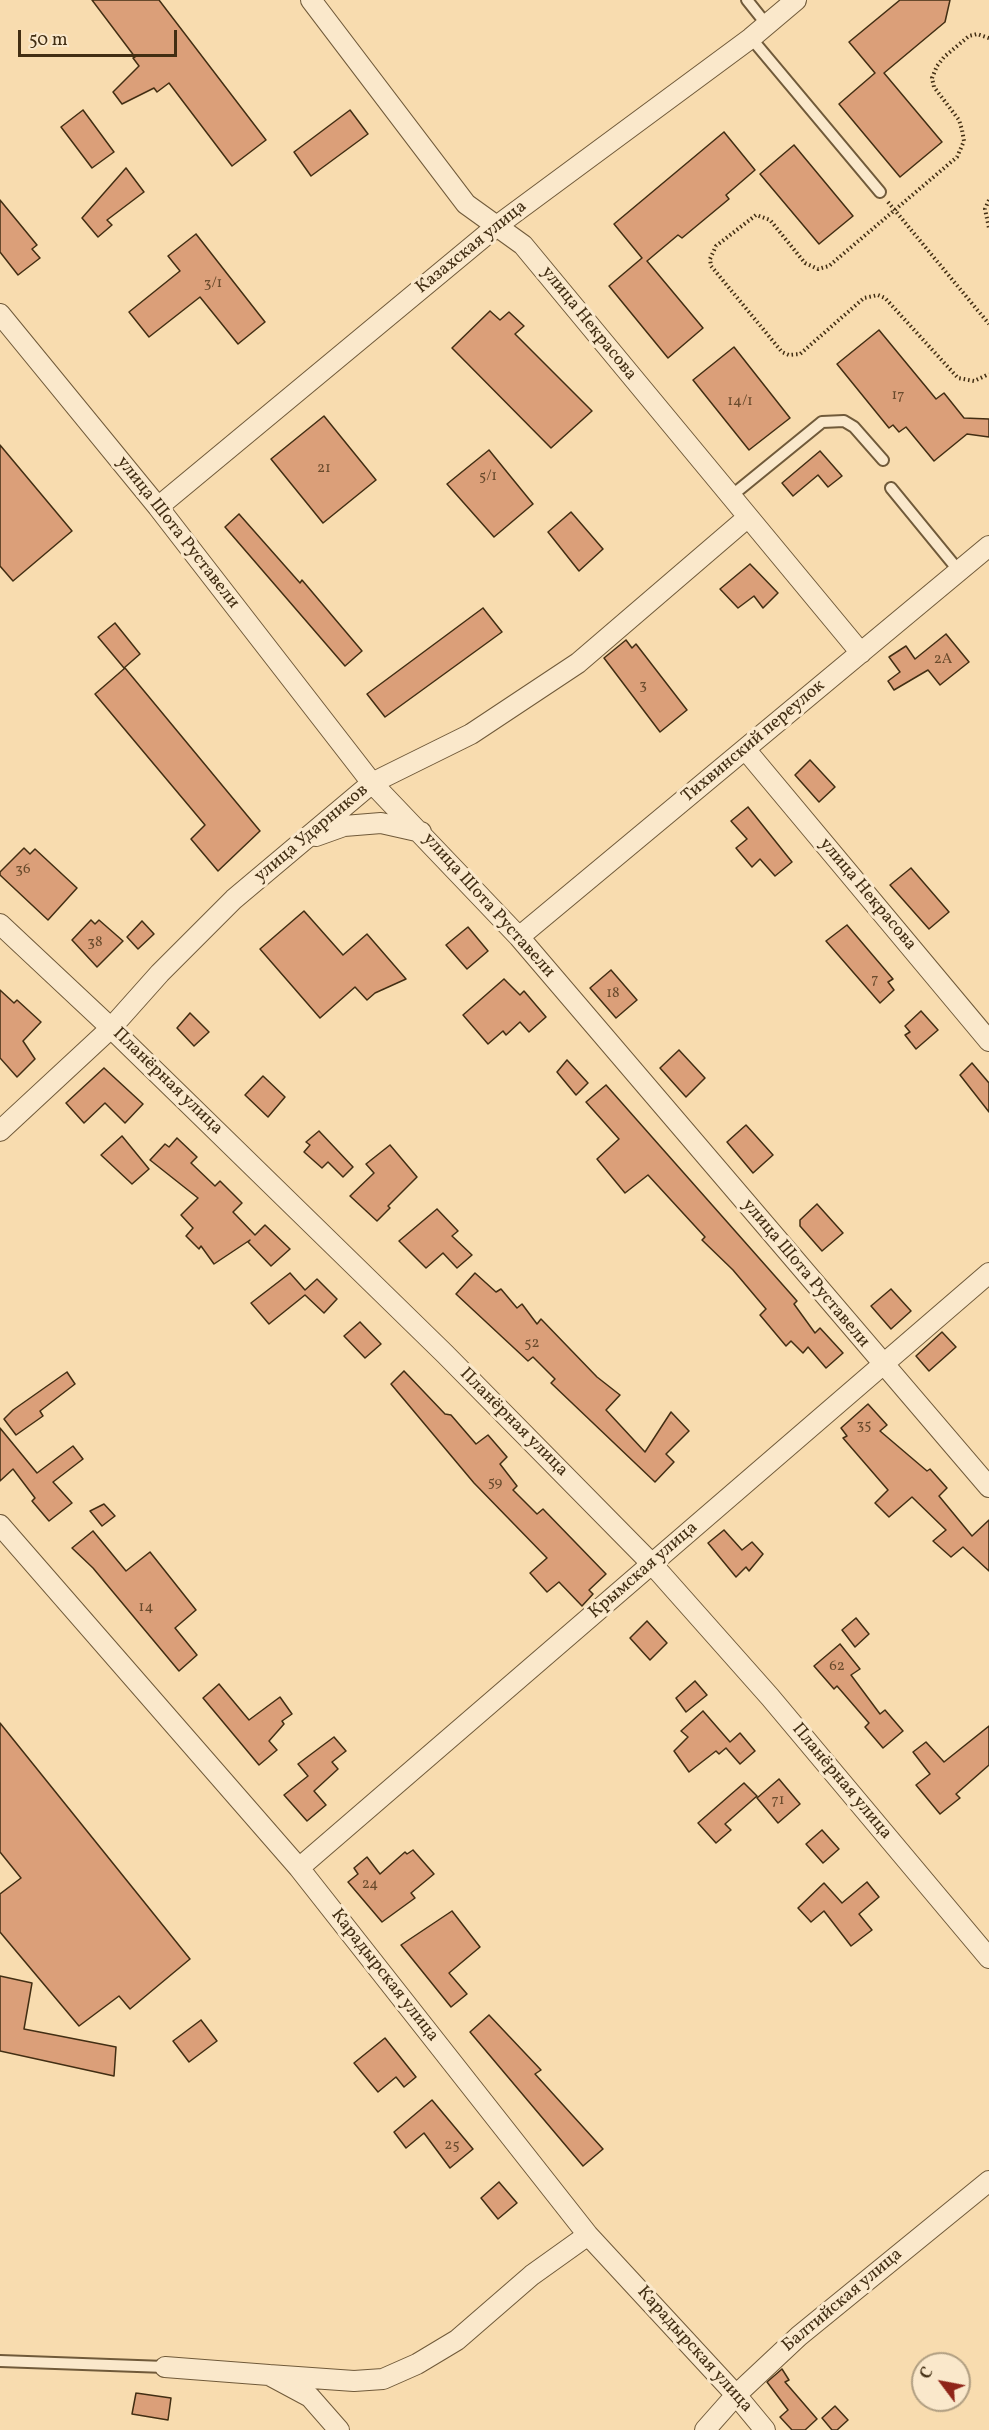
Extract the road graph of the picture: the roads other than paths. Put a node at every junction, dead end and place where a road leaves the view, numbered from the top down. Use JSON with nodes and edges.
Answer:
{"nodes":[{"id":1,"x":312,"y":0,"type":"edge"},
{"id":2,"x":747,"y":0,"type":"edge"},
{"id":3,"x":796,"y":0,"type":"edge"},
{"id":4,"x":767,"y":25,"type":"junction"},
{"id":5,"x":751,"y":38,"type":"junction"},
{"id":6,"x":880,"y":192,"type":"road end"},
{"id":7,"x":498,"y":225,"type":"junction"},
{"id":8,"x":0,"y":314,"type":"edge"},
{"id":9,"x":883,"y":460,"type":"dead end"},
{"id":10,"x":891,"y":488,"type":"dead end"},
{"id":11,"x":730,"y":497,"type":"junction"},
{"id":12,"x":158,"y":507,"type":"junction"},
{"id":13,"x":747,"y":518,"type":"junction"},
{"id":14,"x":989,"y":546,"type":"edge"},
{"id":15,"x":959,"y":571,"type":"junction"},
{"id":16,"x":861,"y":653,"type":"junction"},
{"id":17,"x":745,"y":749,"type":"junction"},
{"id":18,"x":372,"y":783,"type":"junction"},
{"id":19,"x":421,"y":832,"type":"junction"},
{"id":20,"x":305,"y":839,"type":"junction"},
{"id":21,"x":0,"y":924,"type":"edge"},
{"id":22,"x":519,"y":937,"type":"junction"},
{"id":23,"x":111,"y":1028,"type":"junction"},
{"id":24,"x":989,"y":1041,"type":"edge"},
{"id":25,"x":0,"y":1131,"type":"edge"},
{"id":26,"x":989,"y":1273,"type":"edge"},
{"id":27,"x":883,"y":1365,"type":"junction"},
{"id":28,"x":989,"y":1487,"type":"edge"},
{"id":29,"x":0,"y":1525,"type":"edge"},
{"id":30,"x":652,"y":1564,"type":"junction"},
{"id":31,"x":299,"y":1868,"type":"junction"},
{"id":32,"x":989,"y":1958,"type":"edge"},
{"id":33,"x":989,"y":2181,"type":"edge"},
{"id":34,"x":588,"y":2235,"type":"junction"},
{"id":35,"x":0,"y":2361,"type":"edge"},
{"id":36,"x":165,"y":2367,"type":"joint"},
{"id":37,"x":269,"y":2375,"type":"junction"},
{"id":38,"x":736,"y":2395,"type":"junction"},
{"id":39,"x":339,"y":2430,"type":"edge"},
{"id":40,"x":705,"y":2430,"type":"edge"},
{"id":41,"x":765,"y":2430,"type":"edge"}],
"edges":[{"from":1,"to":7,"type":"street","name":"улица Некрасова"},
{"from":2,"to":4,"type":"lane"},
{"from":3,"to":4,"type":"street","name":"Казахская улица"},
{"from":4,"to":5,"type":"street","name":"Казахская улица"},
{"from":5,"to":6,"type":"lane"},
{"from":5,"to":7,"type":"street","name":"Казахская улица"},
{"from":7,"to":11,"type":"street","name":"улица Некрасова"},
{"from":7,"to":12,"type":"street","name":"Казахская улица"},
{"from":8,"to":12,"type":"street","name":"улица Шота Руставели"},
{"from":9,"to":11,"type":"lane"},
{"from":10,"to":15,"type":"lane"},
{"from":11,"to":13,"type":"street","name":"улица Некрасова"},
{"from":12,"to":18,"type":"street","name":"улица Шота Руставели"},
{"from":13,"to":16,"type":"street","name":"улица Некрасова"},
{"from":13,"to":18,"type":"street","name":"улица Ударников"},
{"from":14,"to":15,"type":"street","name":"Тихвинский переулок"},
{"from":15,"to":16,"type":"street","name":"Тихвинский переулок"},
{"from":16,"to":17,"type":"street","name":"Тихвинский переулок"},
{"from":17,"to":22,"type":"street","name":"Тихвинский переулок"},
{"from":17,"to":24,"type":"street","name":"улица Некрасова"},
{"from":18,"to":19,"type":"street","name":"улица Шота Руставели"},
{"from":18,"to":20,"type":"street","name":"улица Ударников"},
{"from":19,"to":20,"type":"street"},
{"from":19,"to":22,"type":"street","name":"улица Шота Руставели"},
{"from":20,"to":23,"type":"street","name":"улица Ударников"},
{"from":21,"to":23,"type":"street","name":"Планёрная улица"},
{"from":22,"to":27,"type":"street","name":"улица Шота Руставели"},
{"from":23,"to":25,"type":"street","name":"улица Ударников"},
{"from":23,"to":30,"type":"street","name":"Планёрная улица"},
{"from":26,"to":27,"type":"street","name":"Крымская улица"},
{"from":27,"to":28,"type":"street","name":"улица Шота Руставели"},
{"from":27,"to":30,"type":"street","name":"Крымская улица"},
{"from":29,"to":31,"type":"street","name":"Карадырская улица"},
{"from":30,"to":31,"type":"street","name":"Крымская улица"},
{"from":30,"to":32,"type":"street","name":"Планёрная улица"},
{"from":31,"to":34,"type":"street","name":"Карадырская улица"},
{"from":33,"to":38,"type":"street","name":"Балтийская улица"},
{"from":34,"to":37,"type":"street"},
{"from":34,"to":38,"type":"street","name":"Карадырская улица"},
{"from":35,"to":36,"type":"lane"},
{"from":36,"to":37,"type":"street"},
{"from":37,"to":39,"type":"street"},
{"from":38,"to":40,"type":"street","name":"Балтийская улица"},
{"from":38,"to":41,"type":"street","name":"Карадырская улица"}]}
